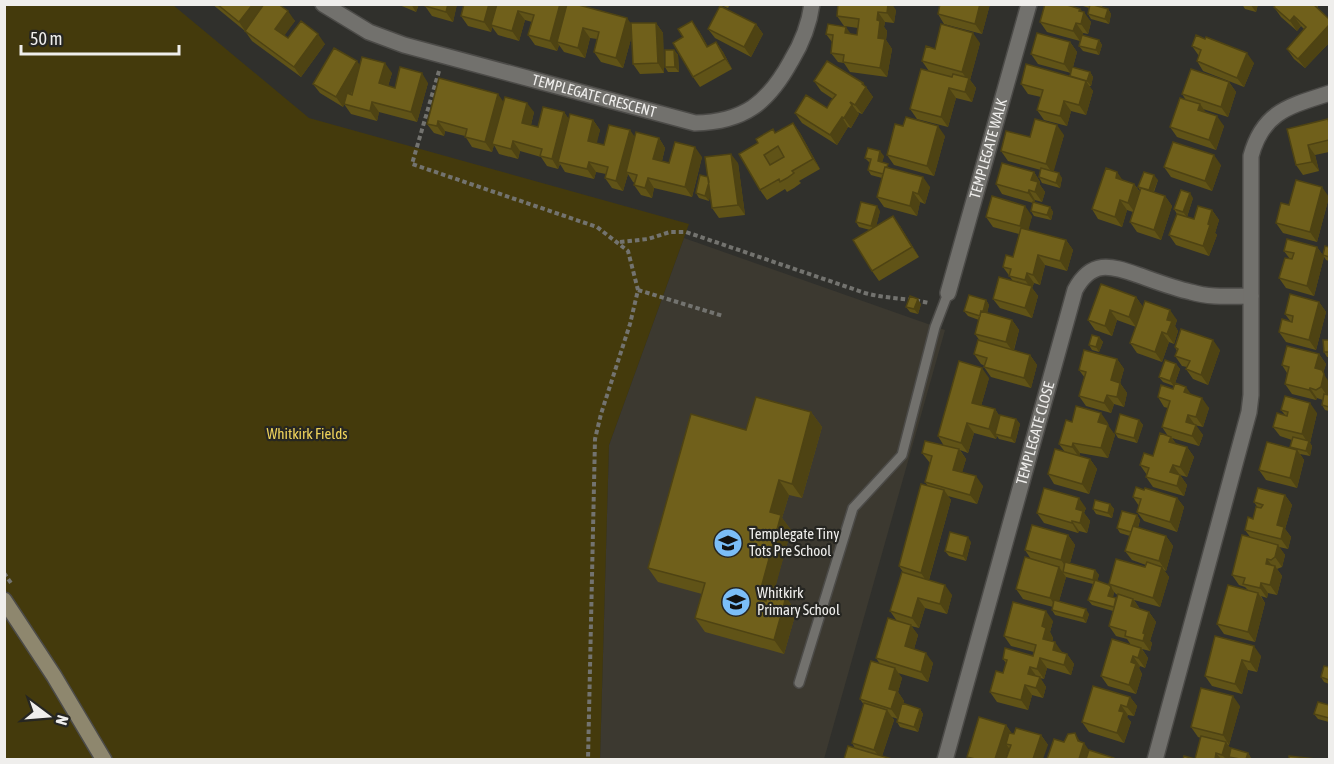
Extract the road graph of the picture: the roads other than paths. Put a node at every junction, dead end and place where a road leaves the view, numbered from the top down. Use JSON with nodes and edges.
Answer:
{"nodes":[{"id":1,"x":323,"y":4,"type":"edge"},
{"id":2,"x":812,"y":4,"type":"edge"},
{"id":3,"x":1029,"y":4,"type":"edge"},
{"id":4,"x":1329,"y":93,"type":"edge"},
{"id":5,"x":1251,"y":296,"type":"junction"},
{"id":6,"x":945,"y":300,"type":"joint"},
{"id":7,"x":4,"y":600,"type":"edge"},
{"id":8,"x":799,"y":682,"type":"dead end"},
{"id":9,"x":104,"y":759,"type":"edge"},
{"id":10,"x":945,"y":759,"type":"edge"},
{"id":11,"x":1155,"y":759,"type":"edge"}],
"edges":[{"from":1,"to":2,"type":"street","name":"TEMPLEGATE CRESCENT"},
{"from":3,"to":6,"type":"street","name":"TEMPLEGATE WALK"},
{"from":4,"to":5,"type":"street"},
{"from":5,"to":10,"type":"street","name":"TEMPLEGATE CLOSE"},
{"from":5,"to":11,"type":"street"},
{"from":6,"to":8,"type":"lane"},
{"from":7,"to":9,"type":"street"}]}
